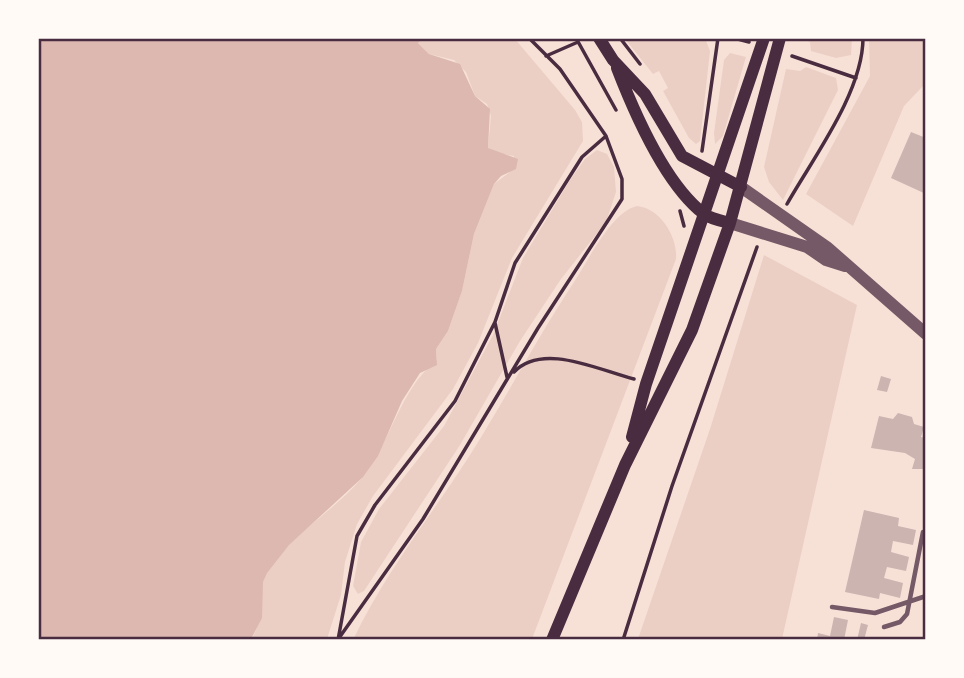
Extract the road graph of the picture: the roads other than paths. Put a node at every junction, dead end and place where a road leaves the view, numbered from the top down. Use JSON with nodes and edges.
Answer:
{"nodes":[{"id":1,"x":599,"y":38,"type":"edge"},
{"id":2,"x":764,"y":38,"type":"edge"},
{"id":3,"x":780,"y":38,"type":"edge"},
{"id":4,"x":613,"y":60,"type":"junction"},
{"id":5,"x":718,"y":173,"type":"junction"},
{"id":6,"x":741,"y":187,"type":"junction"},
{"id":7,"x":705,"y":215,"type":"junction"},
{"id":8,"x":730,"y":223,"type":"junction"},
{"id":9,"x":848,"y":268,"type":"junction"},
{"id":10,"x":926,"y":334,"type":"edge"},
{"id":11,"x":625,"y":465,"type":"junction"},
{"id":12,"x":923,"y":532,"type":"dead end"},
{"id":13,"x":926,"y":596,"type":"edge"},
{"id":14,"x":908,"y":600,"type":"junction"},
{"id":15,"x":832,"y":607,"type":"dead end"},
{"id":16,"x":884,"y":626,"type":"dead end"},
{"id":17,"x":552,"y":639,"type":"edge"}],
"edges":[{"from":1,"to":4,"type":"main road"},
{"from":2,"to":5,"type":"main road"},
{"from":3,"to":6,"type":"main road"},
{"from":4,"to":5,"type":"main road"},
{"from":4,"to":7,"type":"main road"},
{"from":5,"to":6,"type":"main road"},
{"from":5,"to":7,"type":"main road"},
{"from":6,"to":8,"type":"main road"},
{"from":6,"to":9,"type":"street"},
{"from":7,"to":8,"type":"main road"},
{"from":7,"to":11,"type":"main road"},
{"from":8,"to":9,"type":"street"},
{"from":8,"to":11,"type":"main road"},
{"from":9,"to":10,"type":"street"},
{"from":11,"to":17,"type":"main road"},
{"from":12,"to":14,"type":"lane"},
{"from":13,"to":14,"type":"lane"},
{"from":14,"to":15,"type":"lane"},
{"from":14,"to":16,"type":"lane"}]}
